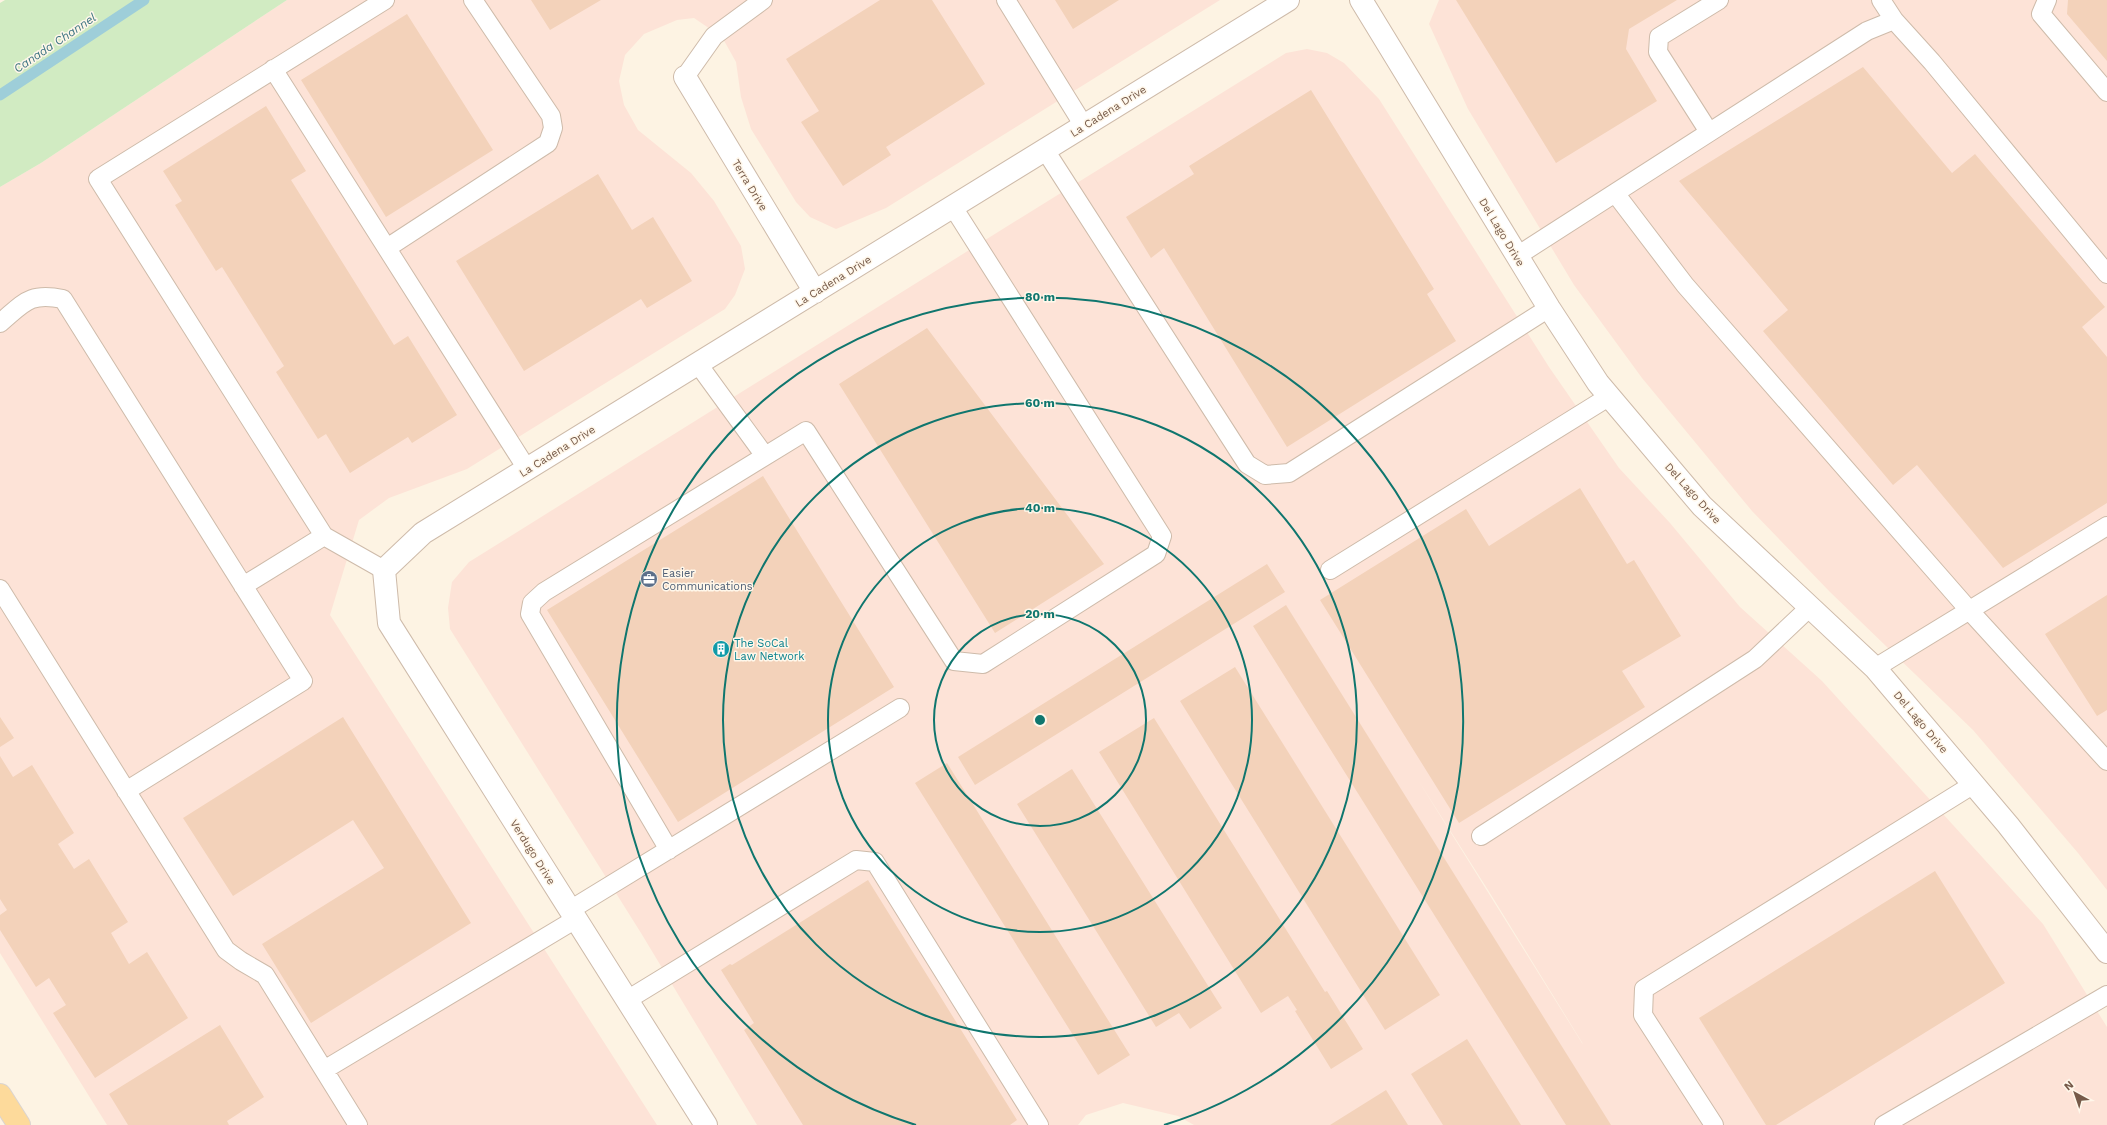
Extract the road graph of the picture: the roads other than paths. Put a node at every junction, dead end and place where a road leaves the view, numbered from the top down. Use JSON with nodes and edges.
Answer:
{"nodes":[{"id":1,"x":385,"y":0,"type":"edge"},
{"id":2,"x":473,"y":0,"type":"edge"},
{"id":3,"x":762,"y":0,"type":"edge"},
{"id":4,"x":1006,"y":0,"type":"edge"},
{"id":5,"x":1288,"y":0,"type":"edge"},
{"id":6,"x":1360,"y":0,"type":"edge"},
{"id":7,"x":1719,"y":0,"type":"edge"},
{"id":8,"x":1881,"y":0,"type":"edge"},
{"id":9,"x":2048,"y":0,"type":"edge"},
{"id":10,"x":1894,"y":20,"type":"junction"},
{"id":11,"x":273,"y":69,"type":"junction"},
{"id":12,"x":685,"y":77,"type":"joint"},
{"id":13,"x":2107,"y":92,"type":"edge"},
{"id":14,"x":1084,"y":126,"type":"junction"},
{"id":15,"x":1709,"y":132,"type":"junction"},
{"id":16,"x":1045,"y":150,"type":"junction"},
{"id":17,"x":1615,"y":193,"type":"junction"},
{"id":18,"x":953,"y":207,"type":"junction"},
{"id":19,"x":387,"y":248,"type":"junction"},
{"id":20,"x":1517,"y":256,"type":"junction"},
{"id":21,"x":2107,"y":274,"type":"edge"},
{"id":22,"x":814,"y":292,"type":"junction"},
{"id":23,"x":1549,"y":308,"type":"junction"},
{"id":24,"x":0,"y":323,"type":"edge"},
{"id":25,"x":698,"y":364,"type":"junction"},
{"id":26,"x":1610,"y":396,"type":"junction"},
{"id":27,"x":765,"y":456,"type":"junction"},
{"id":28,"x":527,"y":469,"type":"junction"},
{"id":29,"x":2107,"y":526,"type":"edge"},
{"id":30,"x":324,"y":536,"type":"junction"},
{"id":31,"x":384,"y":570,"type":"junction"},
{"id":32,"x":1330,"y":570,"type":"dead end"},
{"id":33,"x":243,"y":586,"type":"junction"},
{"id":34,"x":0,"y":589,"type":"edge"},
{"id":35,"x":1810,"y":607,"type":"junction"},
{"id":36,"x":1969,"y":610,"type":"junction"},
{"id":37,"x":1875,"y":668,"type":"junction"},
{"id":38,"x":900,"y":708,"type":"dead end"},
{"id":39,"x":2107,"y":761,"type":"edge"},
{"id":40,"x":1974,"y":784,"type":"junction"},
{"id":41,"x":126,"y":791,"type":"junction"},
{"id":42,"x":1482,"y":836,"type":"dead end"},
{"id":43,"x":669,"y":850,"type":"junction"},
{"id":44,"x":573,"y":914,"type":"junction"},
{"id":45,"x":2107,"y":952,"type":"edge"},
{"id":46,"x":2107,"y":995,"type":"edge"},
{"id":47,"x":627,"y":1000,"type":"junction"},
{"id":48,"x":324,"y":1070,"type":"junction"},
{"id":49,"x":0,"y":1095,"type":"edge"},
{"id":50,"x":19,"y":1125,"type":"edge"},
{"id":51,"x":358,"y":1125,"type":"edge"},
{"id":52,"x":706,"y":1125,"type":"edge"},
{"id":53,"x":1039,"y":1125,"type":"edge"},
{"id":54,"x":1714,"y":1125,"type":"edge"},
{"id":55,"x":1884,"y":1125,"type":"edge"}],
"edges":[{"from":1,"to":11,"type":"lane"},
{"from":2,"to":19,"type":"lane"},
{"from":3,"to":12,"type":"lane"},
{"from":4,"to":14,"type":"lane"},
{"from":5,"to":14,"type":"street","name":"La Cadena Drive"},
{"from":6,"to":20,"type":"street","name":"Del Lago Drive"},
{"from":7,"to":15,"type":"lane"},
{"from":8,"to":10,"type":"lane"},
{"from":9,"to":13,"type":"lane"},
{"from":10,"to":15,"type":"lane"},
{"from":10,"to":21,"type":"lane"},
{"from":11,"to":19,"type":"lane"},
{"from":11,"to":30,"type":"lane"},
{"from":12,"to":22,"type":"street","name":"Terra Drive"},
{"from":14,"to":16,"type":"street","name":"La Cadena Drive"},
{"from":15,"to":17,"type":"lane"},
{"from":16,"to":18,"type":"street","name":"La Cadena Drive"},
{"from":16,"to":23,"type":"lane"},
{"from":17,"to":20,"type":"lane"},
{"from":17,"to":36,"type":"lane"},
{"from":18,"to":22,"type":"street","name":"La Cadena Drive"},
{"from":18,"to":27,"type":"lane"},
{"from":19,"to":28,"type":"lane"},
{"from":20,"to":23,"type":"street","name":"Del Lago Drive"},
{"from":22,"to":25,"type":"street","name":"La Cadena Drive"},
{"from":23,"to":26,"type":"street","name":"Del Lago Drive"},
{"from":24,"to":33,"type":"lane"},
{"from":25,"to":27,"type":"lane"},
{"from":25,"to":28,"type":"street","name":"La Cadena Drive"},
{"from":26,"to":32,"type":"lane"},
{"from":26,"to":35,"type":"street","name":"Del Lago Drive"},
{"from":27,"to":43,"type":"lane"},
{"from":28,"to":31,"type":"street","name":"La Cadena Drive"},
{"from":29,"to":36,"type":"lane"},
{"from":30,"to":31,"type":"lane"},
{"from":30,"to":33,"type":"lane"},
{"from":31,"to":44,"type":"street","name":"Verdugo Drive"},
{"from":33,"to":41,"type":"lane"},
{"from":34,"to":41,"type":"lane"},
{"from":35,"to":37,"type":"street","name":"Del Lago Drive"},
{"from":35,"to":42,"type":"lane"},
{"from":36,"to":37,"type":"lane"},
{"from":36,"to":39,"type":"lane"},
{"from":37,"to":40,"type":"street","name":"Del Lago Drive"},
{"from":38,"to":43,"type":"lane"},
{"from":40,"to":45,"type":"street","name":"Del Lago Drive"},
{"from":40,"to":54,"type":"lane"},
{"from":41,"to":48,"type":"lane"},
{"from":43,"to":44,"type":"lane"},
{"from":44,"to":47,"type":"street","name":"Verdugo Drive"},
{"from":44,"to":48,"type":"lane"},
{"from":46,"to":55,"type":"lane"},
{"from":47,"to":52,"type":"street","name":"Verdugo Drive"},
{"from":47,"to":53,"type":"lane"},
{"from":48,"to":51,"type":"lane"},
{"from":49,"to":50,"type":"main road"}]}
